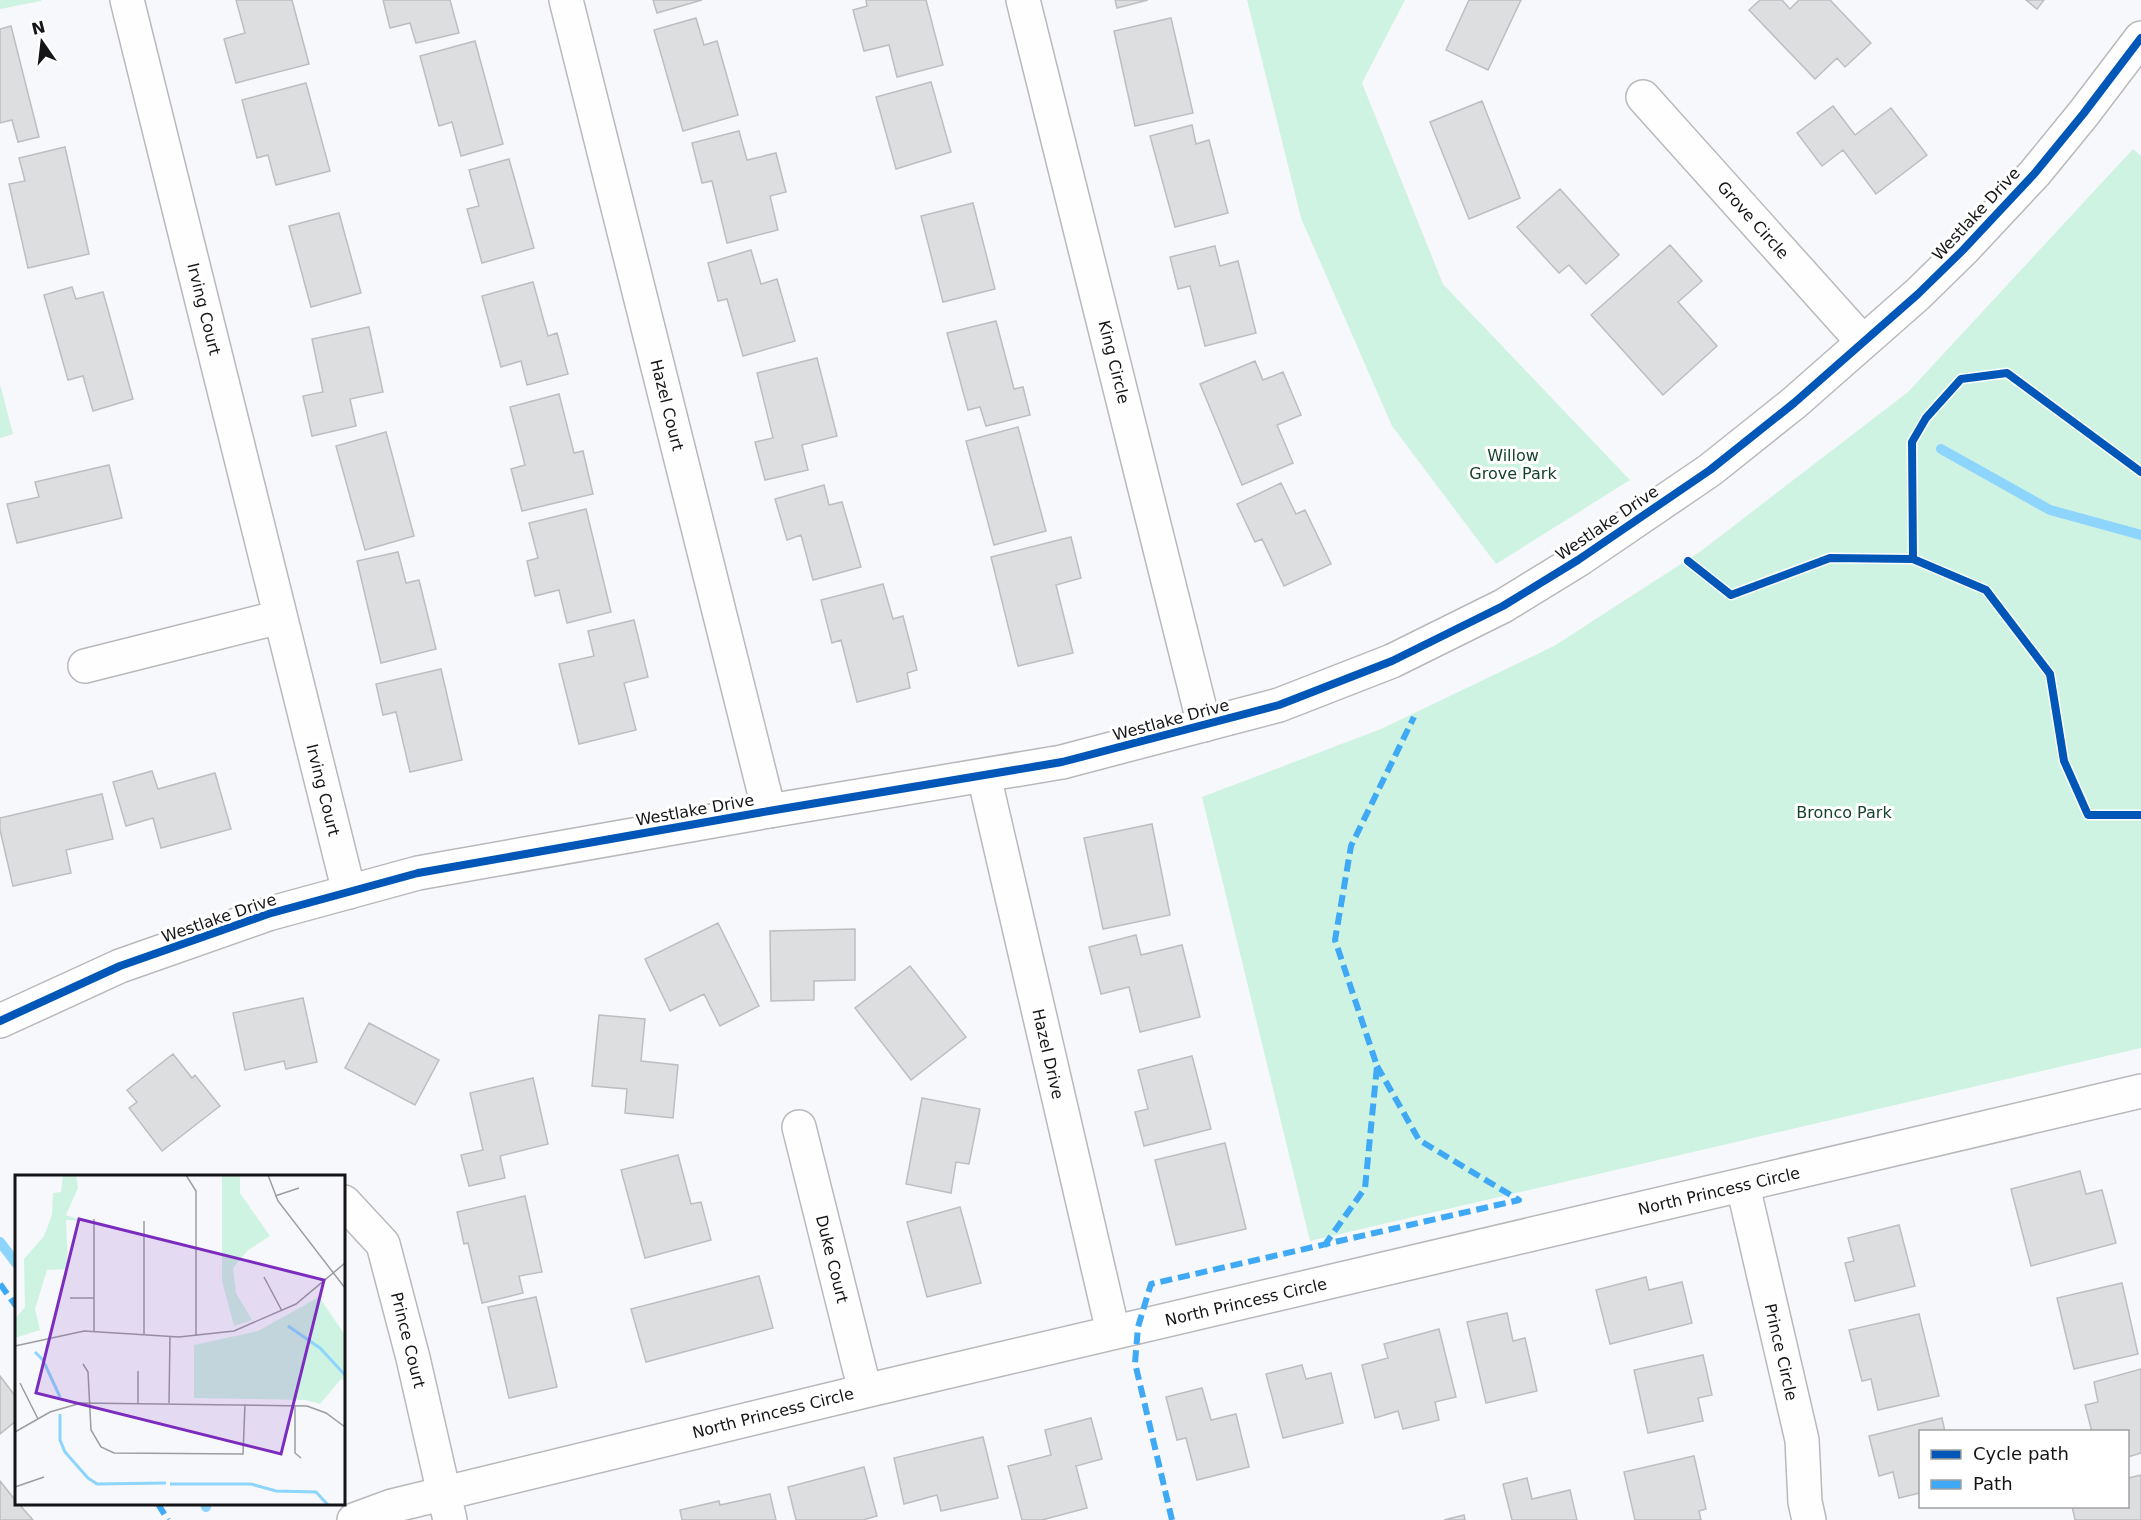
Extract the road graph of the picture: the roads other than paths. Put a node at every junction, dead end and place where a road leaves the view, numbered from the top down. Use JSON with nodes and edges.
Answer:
{"nodes":[{"id":1,"x":128,"y":0,"type":"edge"},
{"id":2,"x":566,"y":0,"type":"edge"},
{"id":3,"x":1023,"y":0,"type":"edge"},
{"id":4,"x":2141,"y":38,"type":"edge"},
{"id":5,"x":1643,"y":97,"type":"dead end"},
{"id":6,"x":1863,"y":342,"type":"junction"},
{"id":7,"x":280,"y":617,"type":"junction"},
{"id":8,"x":85,"y":666,"type":"dead end"},
{"id":9,"x":1204,"y":725,"type":"junction"},
{"id":10,"x":984,"y":776,"type":"junction"},
{"id":11,"x":769,"y":811,"type":"junction"},
{"id":12,"x":348,"y":892,"type":"junction"},
{"id":13,"x":0,"y":1021,"type":"edge"},
{"id":14,"x":2141,"y":1091,"type":"edge"},
{"id":15,"x":799,"y":1127,"type":"dead end"},
{"id":16,"x":1743,"y":1186,"type":"junction"},
{"id":17,"x":345,"y":1203,"type":"edge"},
{"id":18,"x":1113,"y":1332,"type":"junction"},
{"id":19,"x":864,"y":1391,"type":"junction"},
{"id":20,"x":447,"y":1507,"type":"edge"},
{"id":21,"x":354,"y":1520,"type":"edge"},
{"id":22,"x":1809,"y":1520,"type":"edge"}],
"edges":[{"from":1,"to":7,"type":"street","name":"Irving Court"},
{"from":2,"to":11,"type":"street","name":"Hazel Court"},
{"from":3,"to":9,"type":"street","name":"King Circle"},
{"from":4,"to":6,"type":"street","name":"Westlake Drive"},
{"from":5,"to":6,"type":"street","name":"Grove Circle"},
{"from":6,"to":9,"type":"street","name":"Westlake Drive"},
{"from":7,"to":8,"type":"street"},
{"from":7,"to":12,"type":"street","name":"Irving Court"},
{"from":9,"to":10,"type":"street","name":"Westlake Drive"},
{"from":10,"to":11,"type":"street","name":"Westlake Drive"},
{"from":10,"to":18,"type":"street","name":"Hazel Drive"},
{"from":11,"to":12,"type":"street","name":"Westlake Drive"},
{"from":12,"to":13,"type":"street","name":"Westlake Drive"},
{"from":14,"to":16,"type":"street","name":"North Princess Circle"},
{"from":15,"to":19,"type":"street","name":"Duke Court"},
{"from":16,"to":18,"type":"street","name":"North Princess Circle"},
{"from":16,"to":22,"type":"street","name":"Prince Circle"},
{"from":17,"to":20,"type":"street","name":"Prince Court"},
{"from":18,"to":19,"type":"street","name":"North Princess Circle"},
{"from":19,"to":20,"type":"street","name":"North Princess Circle"},
{"from":20,"to":21,"type":"street","name":"North Princess Circle"}]}
